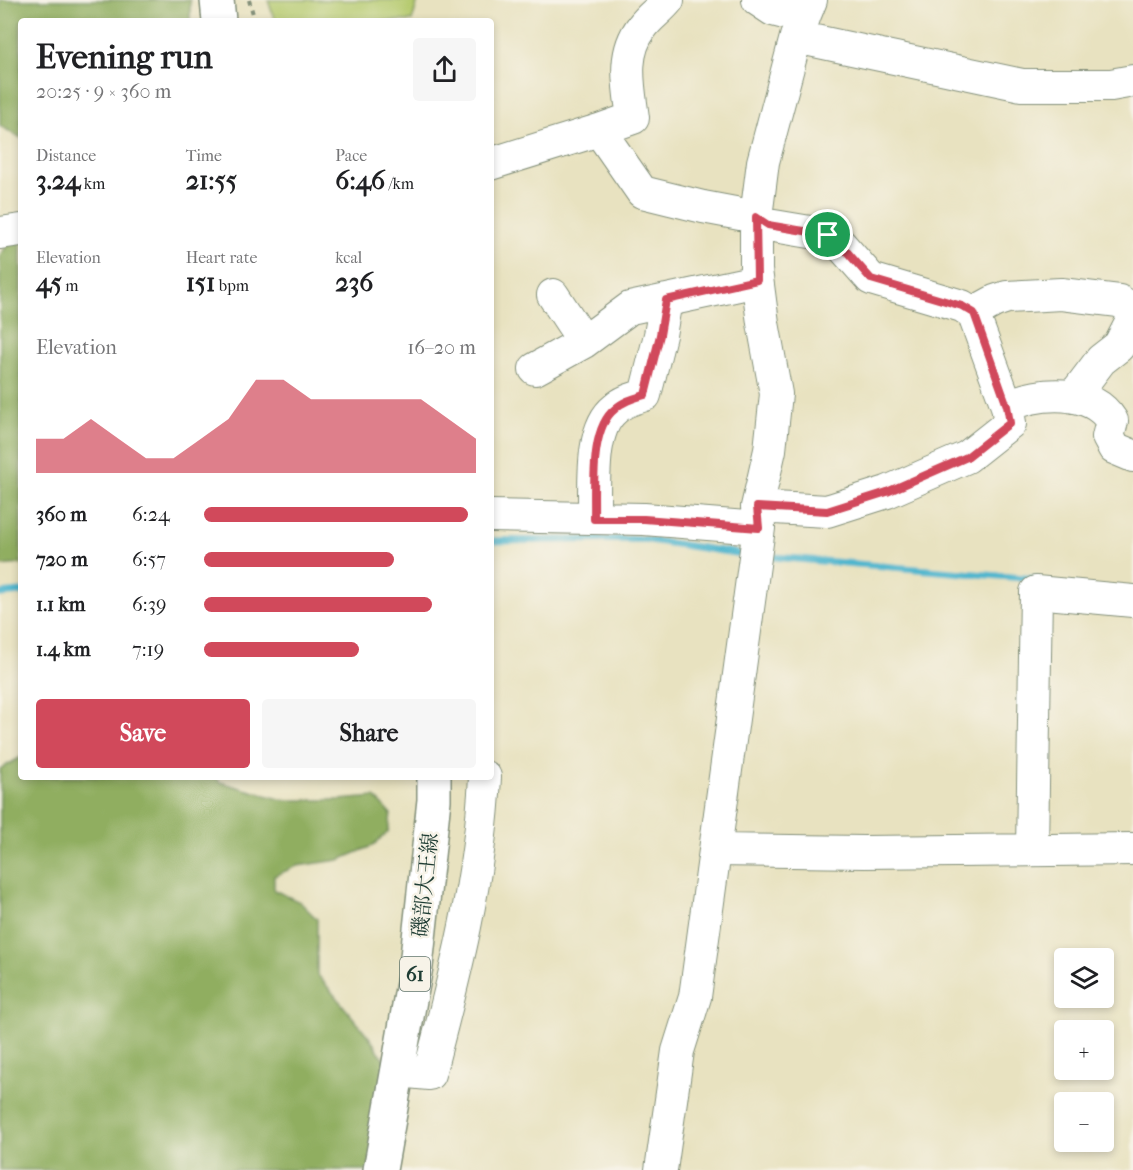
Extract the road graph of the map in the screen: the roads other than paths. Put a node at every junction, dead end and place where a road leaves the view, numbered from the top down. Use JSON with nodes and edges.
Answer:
{"nodes":[{"id":1,"x":218,"y":0,"type":"edge"},
{"id":2,"x":758,"y":0,"type":"edge"},
{"id":3,"x":667,"y":1,"type":"edge"},
{"id":4,"x":219,"y":18,"type":"edge"},
{"id":5,"x":804,"y":18,"type":"edge"},
{"id":6,"x":1133,"y":81,"type":"edge"},
{"id":7,"x":600,"y":130,"type":"junction"},
{"id":8,"x":494,"y":163,"type":"edge"},
{"id":9,"x":756,"y":217,"type":"junction"},
{"id":10,"x":18,"y":230,"type":"edge"},
{"id":11,"x":0,"y":233,"type":"edge"},
{"id":12,"x":757,"y":280,"type":"junction"},
{"id":13,"x":553,"y":295,"type":"dead end"},
{"id":14,"x":666,"y":300,"type":"junction"},
{"id":15,"x":1133,"y":309,"type":"edge"},
{"id":16,"x":974,"y":313,"type":"junction"},
{"id":17,"x":1130,"y":335,"type":"edge"},
{"id":18,"x":584,"y":342,"type":"junction"},
{"id":19,"x":535,"y":369,"type":"dead end"},
{"id":20,"x":1073,"y":397,"type":"junction"},
{"id":21,"x":1007,"y":406,"type":"junction"},
{"id":22,"x":1133,"y":456,"type":"edge"},
{"id":23,"x":494,"y":516,"type":"edge"},
{"id":24,"x":758,"y":517,"type":"junction"},
{"id":25,"x":594,"y":519,"type":"junction"},
{"id":26,"x":1133,"y":601,"type":"edge"},
{"id":27,"x":434,"y":780,"type":"edge"},
{"id":28,"x":485,"y":780,"type":"edge"},
{"id":29,"x":1133,"y":849,"type":"edge"},
{"id":30,"x":715,"y":850,"type":"junction"},
{"id":31,"x":1032,"y":850,"type":"junction"},
{"id":32,"x":398,"y":1071,"type":"junction"},
{"id":33,"x":380,"y":1170,"type":"edge"},
{"id":34,"x":661,"y":1170,"type":"edge"}],
"edges":[{"from":1,"to":4,"type":"main road"},
{"from":2,"to":5,"type":"street"},
{"from":3,"to":7,"type":"street"},
{"from":5,"to":6,"type":"street"},
{"from":5,"to":9,"type":"street"},
{"from":7,"to":8,"type":"street"},
{"from":7,"to":9,"type":"street"},
{"from":9,"to":12,"type":"street"},
{"from":9,"to":16,"type":"street"},
{"from":10,"to":11,"type":"street"},
{"from":12,"to":14,"type":"street"},
{"from":12,"to":24,"type":"street"},
{"from":13,"to":18,"type":"street"},
{"from":14,"to":18,"type":"street"},
{"from":14,"to":25,"type":"street"},
{"from":15,"to":16,"type":"street"},
{"from":16,"to":21,"type":"street"},
{"from":17,"to":20,"type":"street"},
{"from":18,"to":19,"type":"street"},
{"from":20,"to":21,"type":"street"},
{"from":20,"to":22,"type":"street"},
{"from":21,"to":24,"type":"street"},
{"from":23,"to":25,"type":"street"},
{"from":24,"to":25,"type":"street"},
{"from":24,"to":30,"type":"street"},
{"from":26,"to":31,"type":"street"},
{"from":27,"to":32,"type":"main road","name":"磯部大王線","number":"61"},
{"from":28,"to":32,"type":"street"},
{"from":29,"to":31,"type":"street"},
{"from":30,"to":31,"type":"street"},
{"from":30,"to":34,"type":"street"},
{"from":32,"to":33,"type":"main road","name":"磯部大王線","number":"61"}]}
